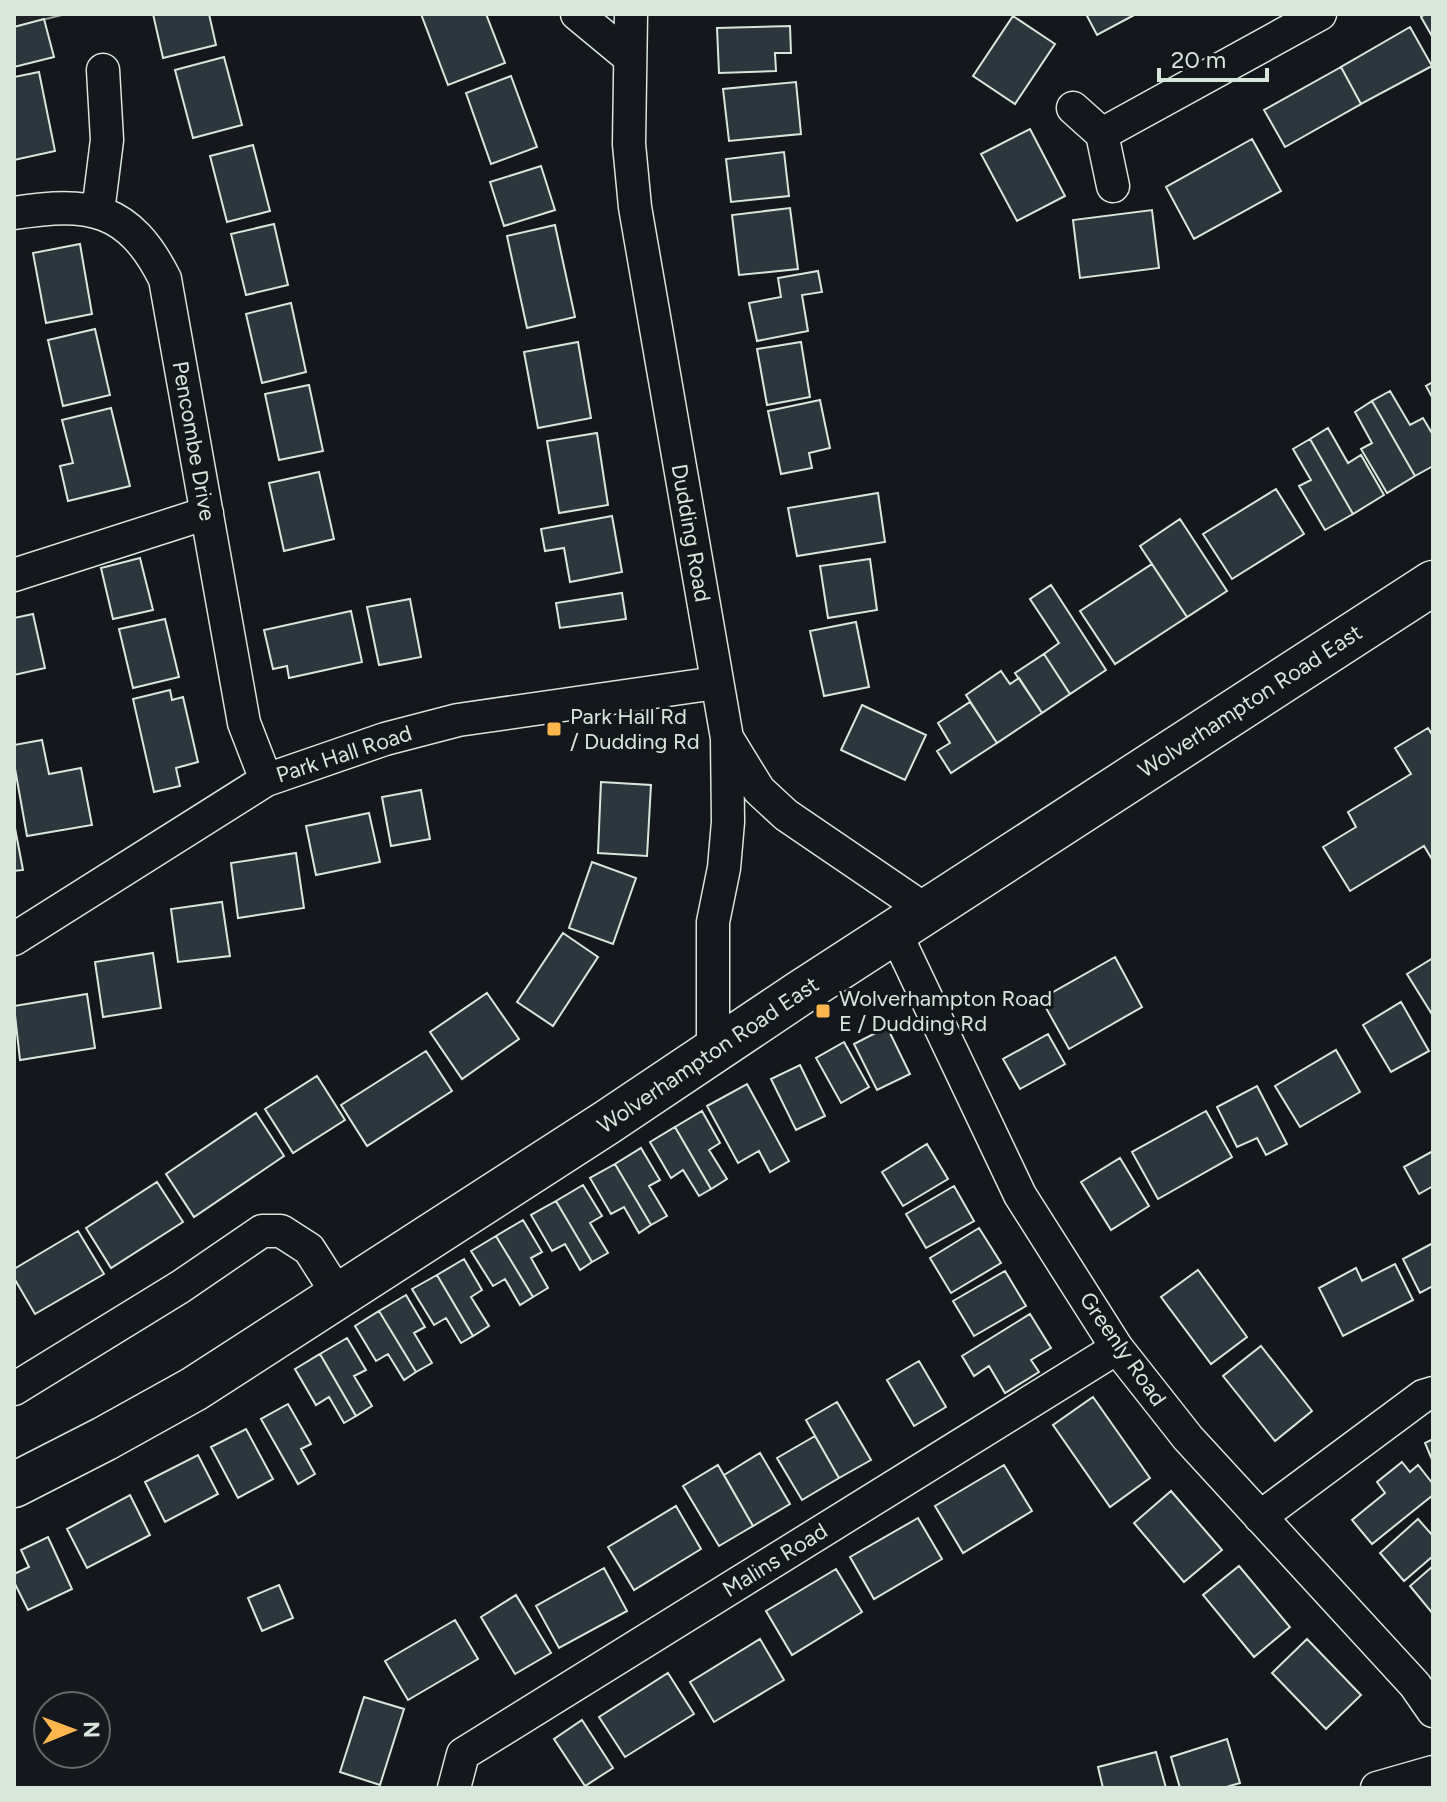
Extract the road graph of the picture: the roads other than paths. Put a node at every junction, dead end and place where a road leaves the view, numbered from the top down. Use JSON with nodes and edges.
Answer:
{"nodes":[{"id":1,"x":577,"y":14,"type":"edge"},
{"id":2,"x":631,"y":14,"type":"edge"},
{"id":3,"x":1320,"y":14,"type":"edge"},
{"id":4,"x":629,"y":57,"type":"junction"},
{"id":5,"x":103,"y":70,"type":"dead end"},
{"id":6,"x":1073,"y":108,"type":"dead end"},
{"id":7,"x":1102,"y":134,"type":"junction"},
{"id":8,"x":1113,"y":186,"type":"dead end"},
{"id":9,"x":98,"y":212,"type":"junction"},
{"id":10,"x":14,"y":213,"type":"edge"},
{"id":11,"x":207,"y":513,"type":"junction"},
{"id":12,"x":14,"y":575,"type":"edge"},
{"id":13,"x":1433,"y":583,"type":"edge"},
{"id":14,"x":716,"y":683,"type":"junction"},
{"id":15,"x":727,"y":738,"type":"junction"},
{"id":16,"x":266,"y":780,"type":"junction"},
{"id":17,"x":911,"y":921,"type":"junction"},
{"id":18,"x":14,"y":939,"type":"edge"},
{"id":19,"x":713,"y":1052,"type":"junction"},
{"id":20,"x":339,"y":1296,"type":"junction"},
{"id":21,"x":1117,"y":1348,"type":"junction"},
{"id":22,"x":14,"y":1389,"type":"edge"},
{"id":23,"x":1433,"y":1393,"type":"edge"},
{"id":24,"x":14,"y":1485,"type":"edge"},
{"id":25,"x":1260,"y":1517,"type":"junction"},
{"id":26,"x":1433,"y":1711,"type":"edge"},
{"id":27,"x":1433,"y":1772,"type":"edge"},
{"id":28,"x":454,"y":1788,"type":"edge"},
{"id":29,"x":1377,"y":1788,"type":"edge"}],
"edges":[{"from":1,"to":4,"type":"street"},
{"from":2,"to":4,"type":"street","name":"Dudding Road"},
{"from":3,"to":7,"type":"street"},
{"from":4,"to":14,"type":"street","name":"Dudding Road"},
{"from":5,"to":9,"type":"street"},
{"from":6,"to":7,"type":"street"},
{"from":7,"to":8,"type":"street"},
{"from":9,"to":10,"type":"street","name":"Pencombe Drive"},
{"from":9,"to":11,"type":"street","name":"Pencombe Drive"},
{"from":11,"to":12,"type":"street"},
{"from":11,"to":16,"type":"street","name":"Pencombe Drive"},
{"from":13,"to":17,"type":"main road","name":"Wolverhampton Road East"},
{"from":14,"to":15,"type":"street","name":"Dudding Road"},
{"from":14,"to":16,"type":"street","name":"Park Hall Road"},
{"from":15,"to":17,"type":"street"},
{"from":15,"to":19,"type":"street","name":"Dudding Road"},
{"from":16,"to":18,"type":"street","name":"Park Hall Road"},
{"from":17,"to":19,"type":"main road","name":"Wolverhampton Road East"},
{"from":17,"to":21,"type":"street","name":"Greenly Road"},
{"from":19,"to":20,"type":"main road","name":"Wolverhampton Road East"},
{"from":20,"to":22,"type":"street"},
{"from":20,"to":24,"type":"main road","name":"Wolverhampton Road East"},
{"from":21,"to":25,"type":"street","name":"Greenly Road"},
{"from":21,"to":28,"type":"street","name":"Malins Road"},
{"from":23,"to":25,"type":"street"},
{"from":25,"to":26,"type":"street","name":"Greenly Road"},
{"from":27,"to":29,"type":"street"}]}
